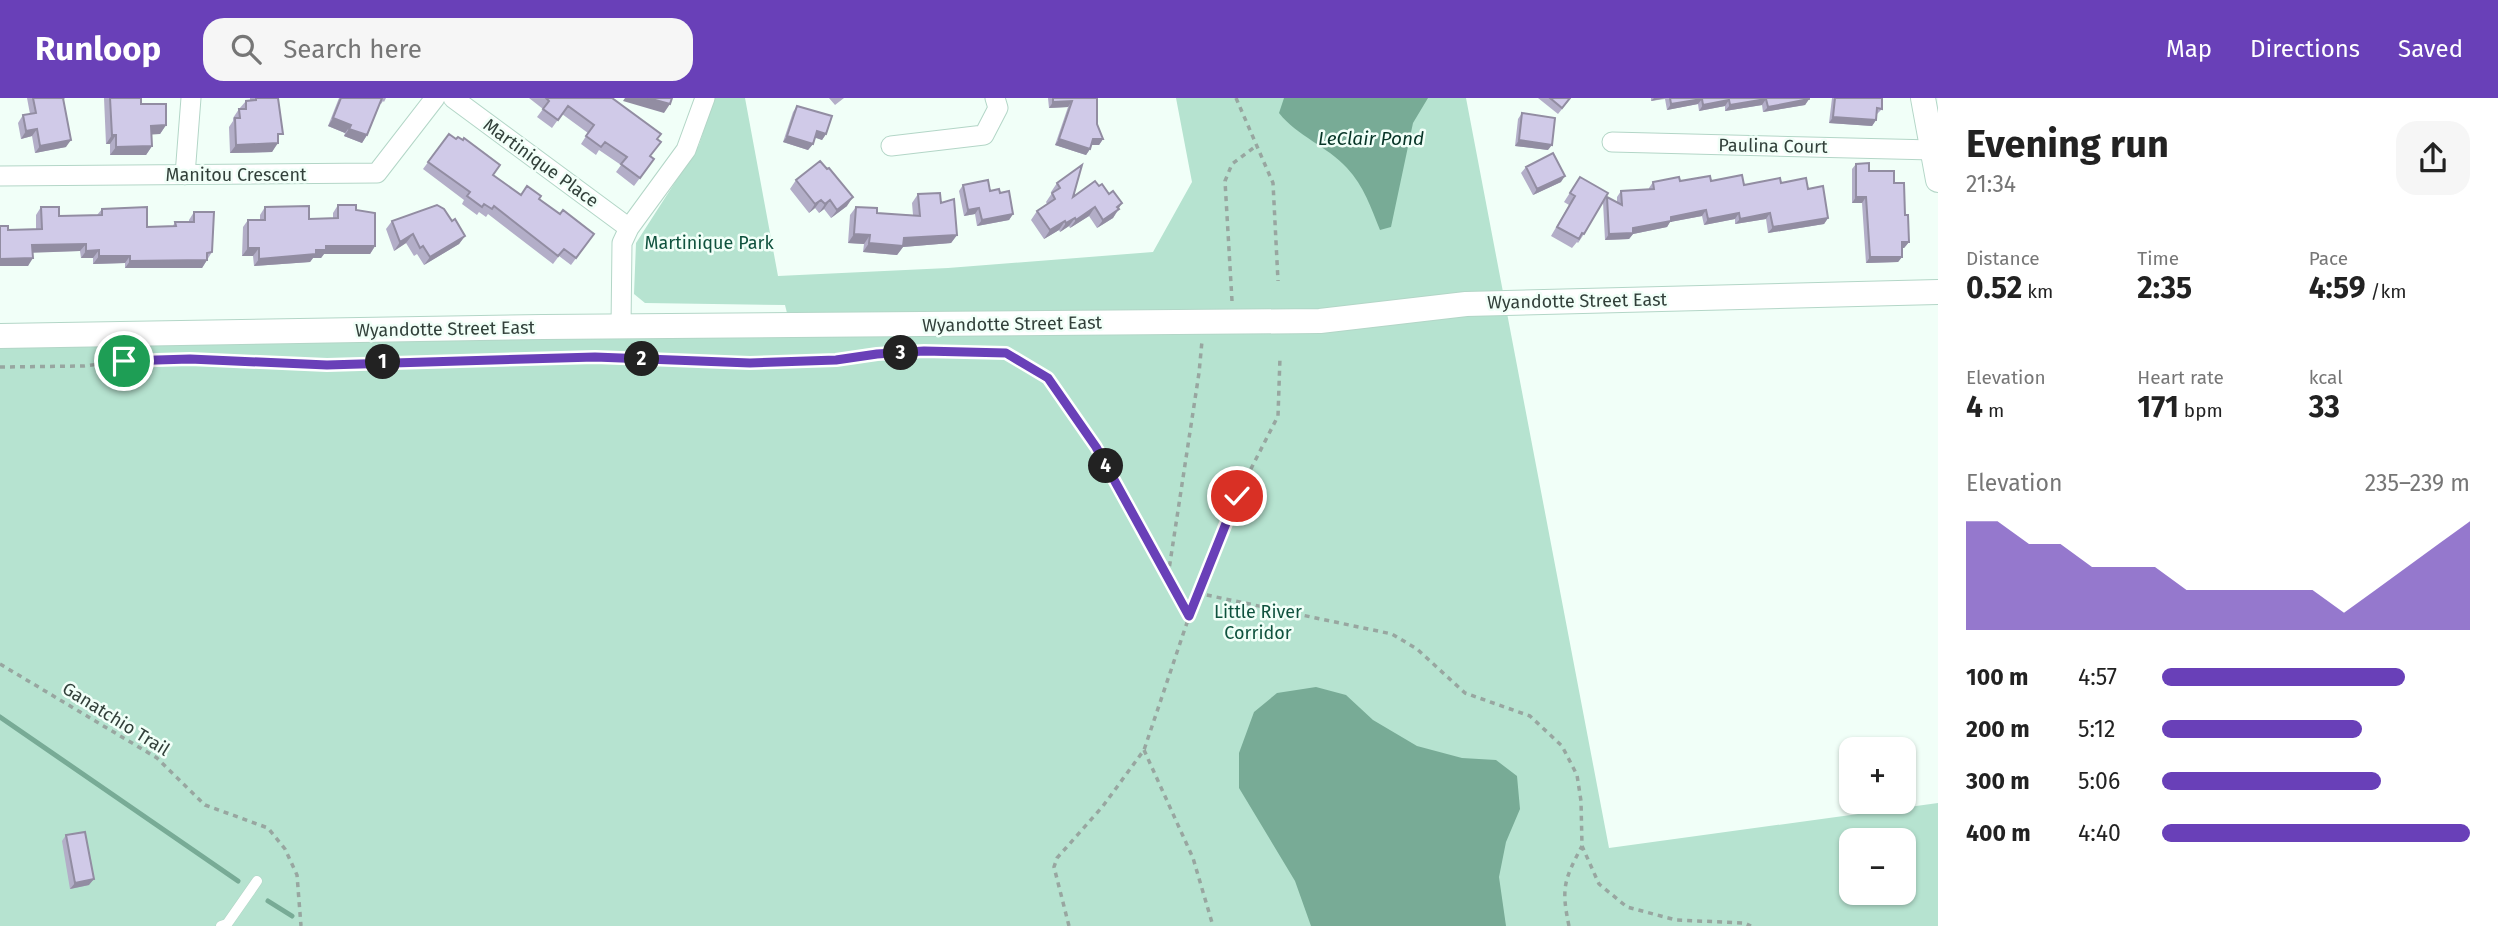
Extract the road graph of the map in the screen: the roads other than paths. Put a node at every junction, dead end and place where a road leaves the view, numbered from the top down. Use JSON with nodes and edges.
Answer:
{"nodes":[{"id":1,"x":191,"y":98,"type":"edge"},
{"id":2,"x":435,"y":98,"type":"edge"},
{"id":3,"x":453,"y":98,"type":"edge"},
{"id":4,"x":705,"y":98,"type":"edge"},
{"id":5,"x":1923,"y":98,"type":"edge"},
{"id":6,"x":996,"y":103,"type":"edge"},
{"id":7,"x":1612,"y":142,"type":"dead end"},
{"id":8,"x":891,"y":146,"type":"dead end"},
{"id":9,"x":1933,"y":150,"type":"junction"},
{"id":10,"x":185,"y":175,"type":"junction"},
{"id":11,"x":0,"y":176,"type":"edge"},
{"id":12,"x":1938,"y":180,"type":"edge"},
{"id":13,"x":629,"y":228,"type":"junction"},
{"id":14,"x":1938,"y":292,"type":"edge"},
{"id":15,"x":621,"y":327,"type":"junction"},
{"id":16,"x":0,"y":336,"type":"edge"},
{"id":17,"x":257,"y":881,"type":"dead end"},
{"id":18,"x":220,"y":926,"type":"edge"}],
"edges":[{"from":1,"to":10,"type":"street"},
{"from":2,"to":10,"type":"street","name":"Manitou Crescent"},
{"from":3,"to":13,"type":"street","name":"Martinique Place"},
{"from":4,"to":13,"type":"street"},
{"from":5,"to":9,"type":"street"},
{"from":6,"to":8,"type":"street"},
{"from":7,"to":9,"type":"street","name":"Paulina Court"},
{"from":9,"to":12,"type":"street"},
{"from":10,"to":11,"type":"street","name":"Manitou Crescent"},
{"from":13,"to":15,"type":"street"},
{"from":14,"to":15,"type":"street","name":"Wyandotte Street East"},
{"from":15,"to":16,"type":"street","name":"Wyandotte Street East"},
{"from":17,"to":18,"type":"lane"}]}
